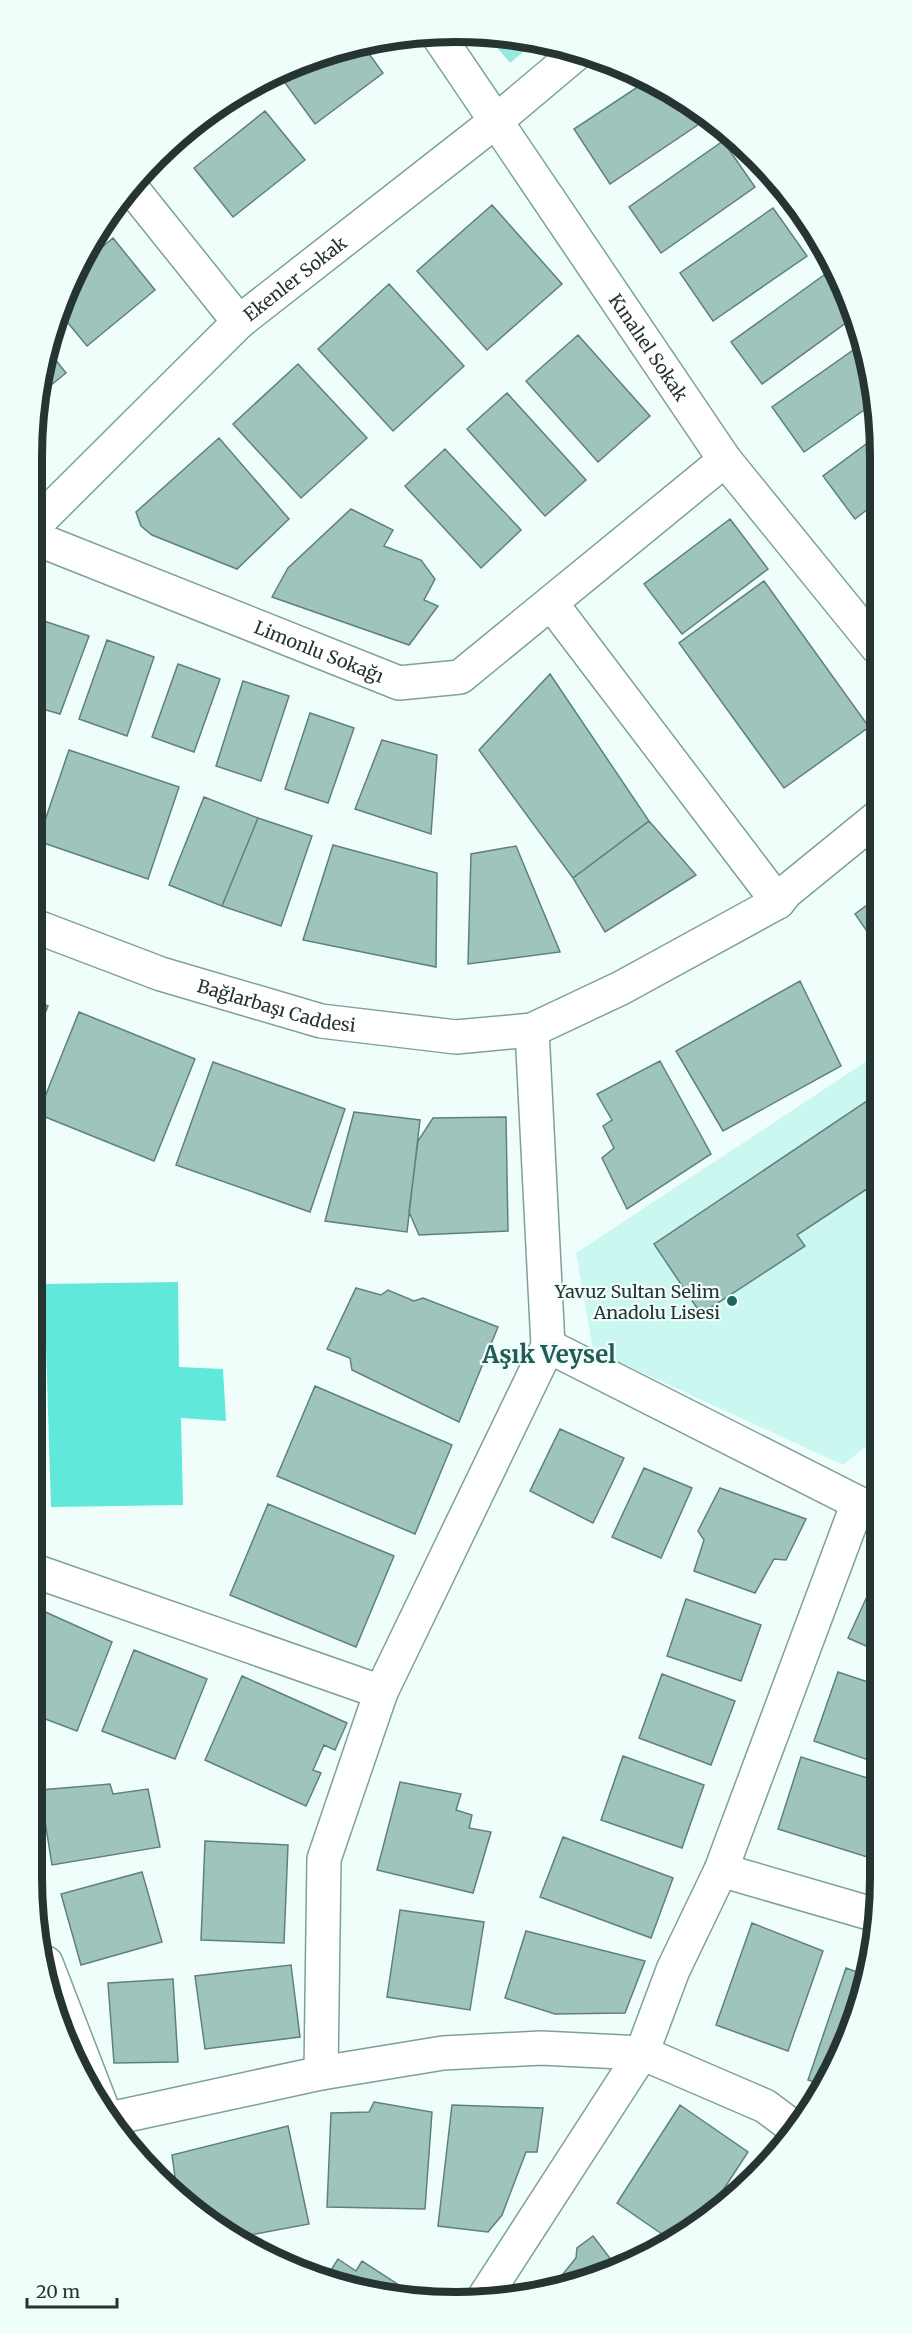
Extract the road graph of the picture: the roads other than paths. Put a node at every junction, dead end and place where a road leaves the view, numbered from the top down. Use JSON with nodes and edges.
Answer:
{"nodes":[{"id":1,"x":443,"y":42,"type":"edge"},
{"id":2,"x":571,"y":58,"type":"edge"},
{"id":3,"x":496,"y":121,"type":"junction"},
{"id":4,"x":136,"y":194,"type":"edge"},
{"id":5,"x":239,"y":322,"type":"junction"},
{"id":6,"x":725,"y":460,"type":"junction"},
{"id":7,"x":42,"y":518,"type":"edge"},
{"id":8,"x":42,"y":541,"type":"edge"},
{"id":9,"x":551,"y":603,"type":"junction"},
{"id":10,"x":870,"y":637,"type":"edge"},
{"id":11,"x":870,"y":824,"type":"edge"},
{"id":12,"x":778,"y":902,"type":"junction"},
{"id":13,"x":42,"y":929,"type":"edge"},
{"id":14,"x":532,"y":1030,"type":"junction"},
{"id":15,"x":548,"y":1346,"type":"junction"},
{"id":16,"x":869,"y":1508,"type":"edge"},
{"id":17,"x":42,"y":1573,"type":"edge"},
{"id":18,"x":381,"y":1692,"type":"junction"},
{"id":19,"x":721,"y":1870,"type":"junction"},
{"id":20,"x":868,"y":1913,"type":"edge"},
{"id":21,"x":61,"y":2003,"type":"edge"},
{"id":22,"x":78,"y":2044,"type":"edge"},
{"id":23,"x":642,"y":2053,"type":"junction"},
{"id":24,"x":321,"y":2073,"type":"junction"},
{"id":25,"x":119,"y":2117,"type":"edge"},
{"id":26,"x":789,"y":2124,"type":"edge"},
{"id":27,"x":489,"y":2290,"type":"edge"}],
"edges":[{"from":1,"to":3,"type":"street","name":"Kınalıel Sokak"},
{"from":2,"to":3,"type":"street","name":"Ekenler Sokak"},
{"from":3,"to":5,"type":"street","name":"Ekenler Sokak"},
{"from":3,"to":6,"type":"street","name":"Kınalıel Sokak"},
{"from":4,"to":5,"type":"street"},
{"from":5,"to":7,"type":"street","name":"Ekenler Sokak"},
{"from":6,"to":9,"type":"street","name":"Limonlu Sokağı"},
{"from":6,"to":10,"type":"street","name":"Kınalıel Sokak"},
{"from":8,"to":9,"type":"street","name":"Limonlu Sokağı"},
{"from":9,"to":12,"type":"street"},
{"from":11,"to":12,"type":"street","name":"Bağlarbaşı Caddesi"},
{"from":12,"to":14,"type":"street","name":"Bağlarbaşı Caddesi"},
{"from":13,"to":14,"type":"street","name":"Bağlarbaşı Caddesi"},
{"from":14,"to":15,"type":"street"},
{"from":15,"to":16,"type":"street"},
{"from":15,"to":18,"type":"street"},
{"from":16,"to":19,"type":"street"},
{"from":17,"to":18,"type":"street"},
{"from":18,"to":24,"type":"street"},
{"from":19,"to":20,"type":"street"},
{"from":19,"to":23,"type":"street"},
{"from":21,"to":22,"type":"street"},
{"from":23,"to":24,"type":"street"},
{"from":23,"to":26,"type":"street"},
{"from":23,"to":27,"type":"street"},
{"from":24,"to":25,"type":"street"}]}
